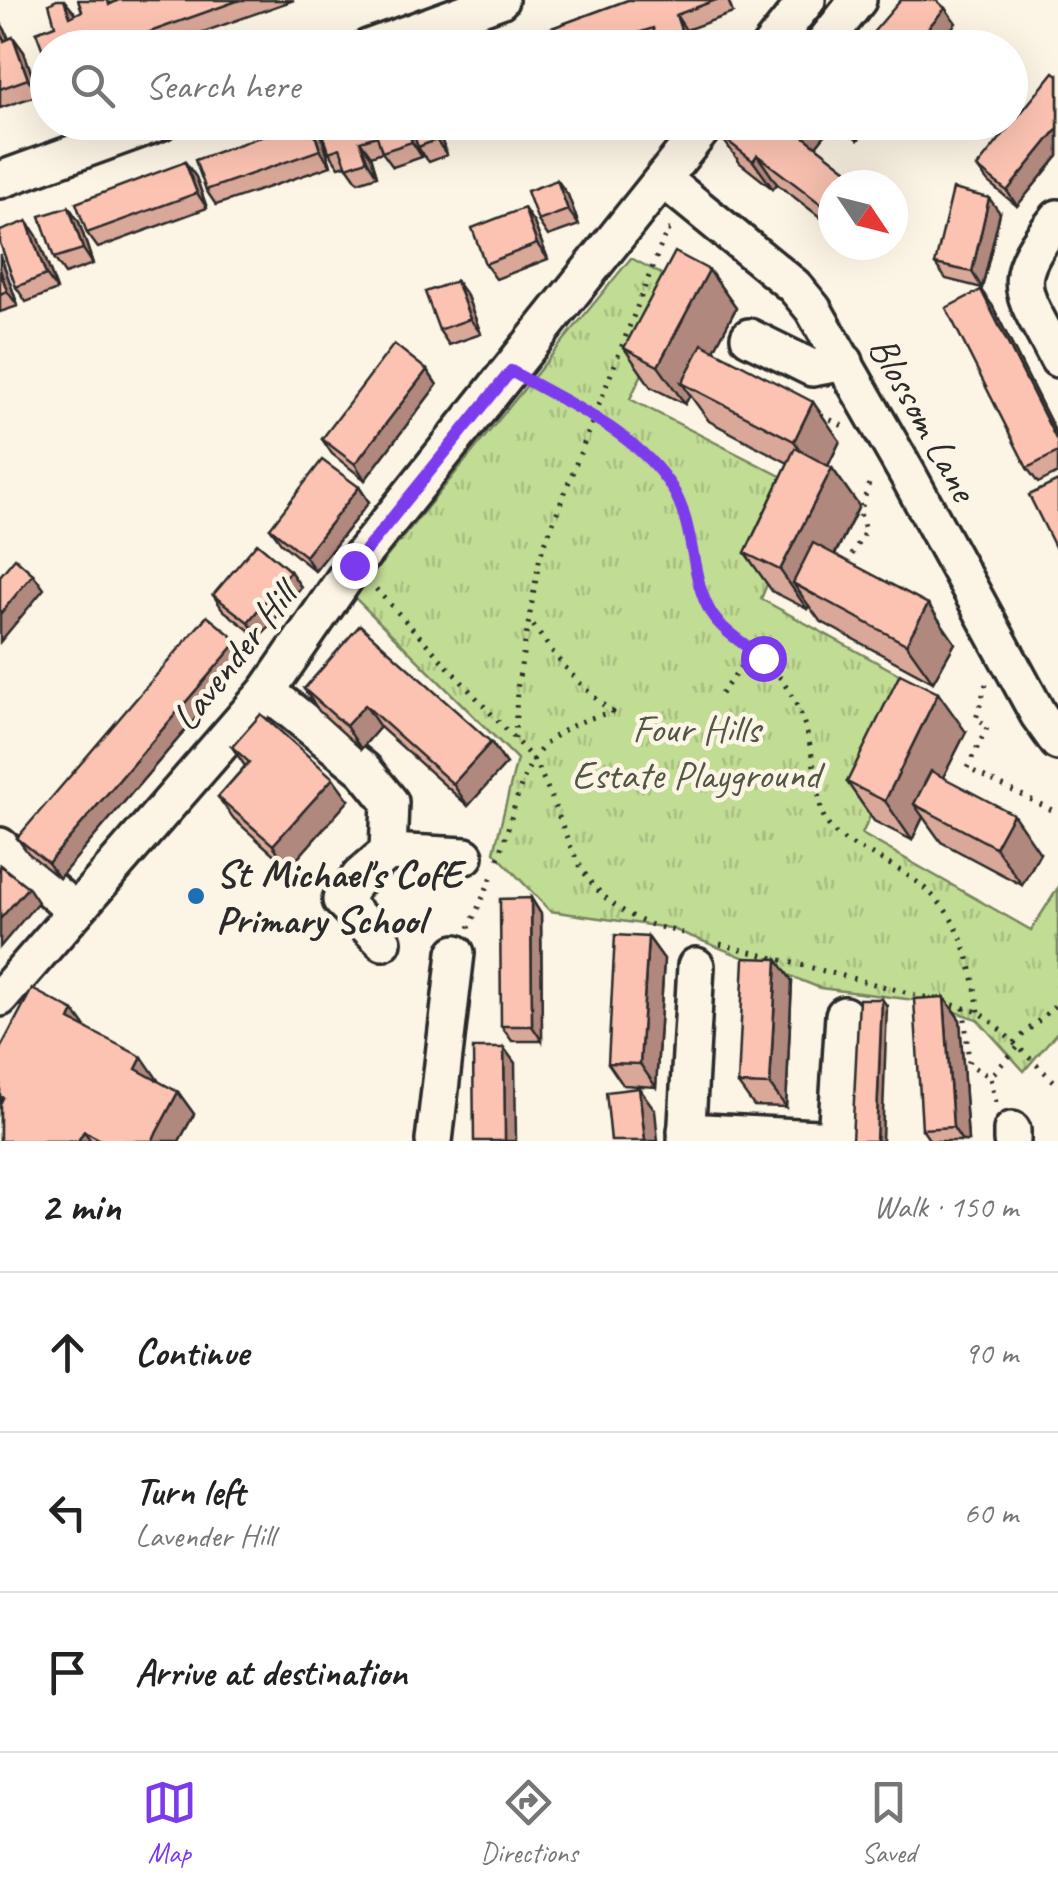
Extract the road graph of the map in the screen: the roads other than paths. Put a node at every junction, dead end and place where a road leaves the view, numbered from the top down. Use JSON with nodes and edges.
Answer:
{"nodes":[{"id":1,"x":500,"y":0,"type":"edge"},
{"id":2,"x":807,"y":0,"type":"edge"},
{"id":3,"x":858,"y":0,"type":"edge"},
{"id":4,"x":430,"y":12,"type":"edge"},
{"id":5,"x":399,"y":30,"type":"edge"},
{"id":6,"x":783,"y":30,"type":"edge"},
{"id":7,"x":834,"y":30,"type":"edge"},
{"id":8,"x":110,"y":140,"type":"edge"},
{"id":9,"x":694,"y":140,"type":"edge"},
{"id":10,"x":663,"y":179,"type":"junction"},
{"id":11,"x":0,"y":180,"type":"edge"},
{"id":12,"x":1058,"y":218,"type":"edge"},
{"id":13,"x":749,"y":337,"type":"dead end"},
{"id":14,"x":1058,"y":359,"type":"edge"},
{"id":15,"x":845,"y":362,"type":"junction"},
{"id":16,"x":266,"y":692,"type":"junction"},
{"id":17,"x":1058,"y":742,"type":"edge"},
{"id":18,"x":0,"y":846,"type":"edge"},
{"id":19,"x":388,"y":852,"type":"junction"},
{"id":20,"x":464,"y":856,"type":"dead end"},
{"id":21,"x":75,"y":911,"type":"junction"},
{"id":22,"x":383,"y":942,"type":"dead end"},
{"id":23,"x":696,"y":947,"type":"road end"},
{"id":24,"x":456,"y":953,"type":"dead end"},
{"id":25,"x":0,"y":998,"type":"edge"},
{"id":26,"x":844,"y":1014,"type":"dead end"},
{"id":27,"x":686,"y":1136,"type":"edge"},
{"id":28,"x":434,"y":1141,"type":"edge"}],
"edges":[{"from":1,"to":4,"type":"street"},
{"from":2,"to":6,"type":"street"},
{"from":3,"to":7,"type":"street"},
{"from":4,"to":5,"type":"street"},
{"from":8,"to":11,"type":"street"},
{"from":9,"to":10,"type":"street","name":"Lavender Hill"},
{"from":10,"to":15,"type":"street","name":"Blossom Lane"},
{"from":10,"to":16,"type":"street","name":"Lavender Hill"},
{"from":12,"to":14,"type":"street"},
{"from":13,"to":15,"type":"street"},
{"from":15,"to":17,"type":"street","name":"Blossom Lane"},
{"from":16,"to":19,"type":"street"},
{"from":16,"to":21,"type":"street","name":"Lavender Hill"},
{"from":18,"to":21,"type":"street"},
{"from":19,"to":20,"type":"street"},
{"from":19,"to":22,"type":"street"},
{"from":21,"to":25,"type":"street","name":"Lavender Hill"},
{"from":23,"to":27,"type":"street"},
{"from":24,"to":28,"type":"street"},
{"from":26,"to":27,"type":"street"}]}
